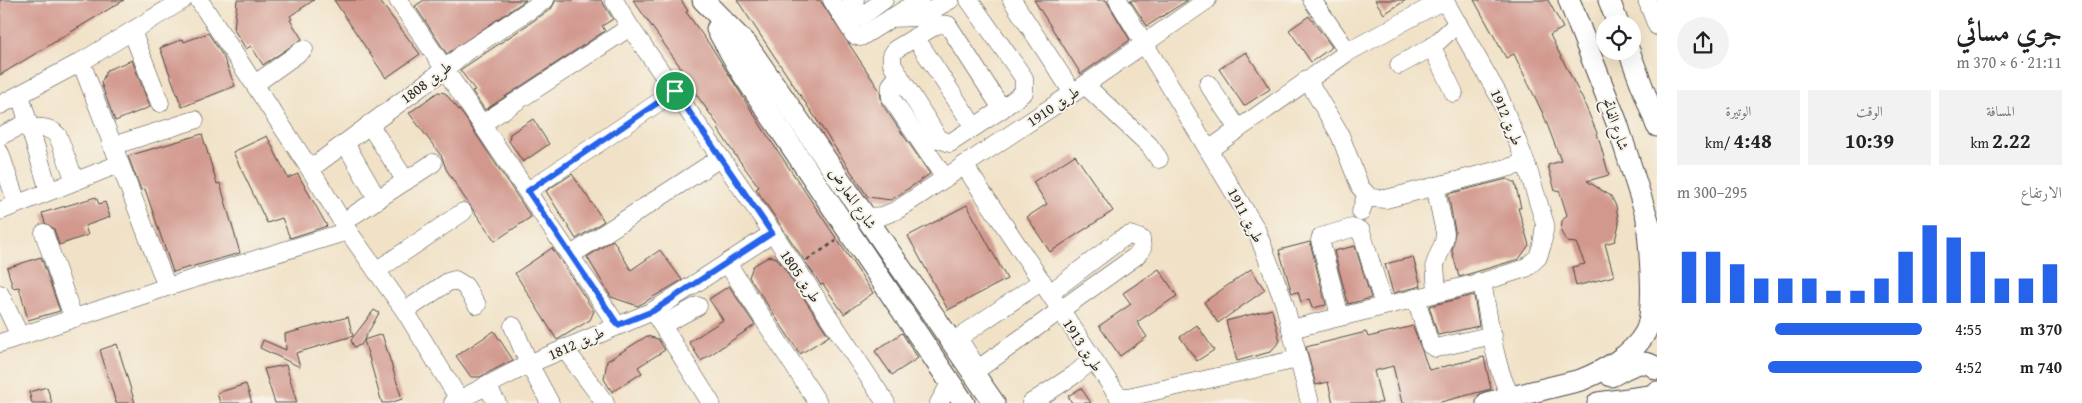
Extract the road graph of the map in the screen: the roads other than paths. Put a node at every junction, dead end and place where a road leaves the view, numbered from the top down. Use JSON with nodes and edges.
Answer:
{"nodes":[{"id":1,"x":183,"y":0,"type":"edge"},
{"id":2,"x":199,"y":0,"type":"edge"},
{"id":3,"x":544,"y":0,"type":"edge"},
{"id":4,"x":614,"y":0,"type":"edge"},
{"id":5,"x":691,"y":0,"type":"edge"},
{"id":6,"x":703,"y":0,"type":"edge"},
{"id":7,"x":719,"y":0,"type":"edge"},
{"id":8,"x":832,"y":0,"type":"edge"},
{"id":9,"x":855,"y":0,"type":"edge"},
{"id":10,"x":884,"y":0,"type":"edge"},
{"id":11,"x":950,"y":0,"type":"edge"},
{"id":12,"x":969,"y":0,"type":"edge"},
{"id":13,"x":1012,"y":0,"type":"edge"},
{"id":14,"x":1118,"y":0,"type":"edge"},
{"id":15,"x":1207,"y":0,"type":"edge"},
{"id":16,"x":1312,"y":0,"type":"edge"},
{"id":17,"x":1569,"y":0,"type":"edge"},
{"id":18,"x":1609,"y":0,"type":"edge"},
{"id":19,"x":1648,"y":0,"type":"edge"},
{"id":20,"x":914,"y":1,"type":"edge"},
{"id":21,"x":1437,"y":2,"type":"edge"},
{"id":22,"x":406,"y":3,"type":"edge"},
{"id":23,"x":1615,"y":15,"type":"edge"},
{"id":24,"x":892,"y":18,"type":"junction"},
{"id":25,"x":1458,"y":23,"type":"junction"},
{"id":26,"x":1657,"y":26,"type":"edge"},
{"id":27,"x":630,"y":27,"type":"junction"},
{"id":28,"x":717,"y":29,"type":"junction"},
{"id":29,"x":132,"y":31,"type":"junction"},
{"id":30,"x":914,"y":37,"type":"junction"},
{"id":31,"x":1144,"y":43,"type":"junction"},
{"id":32,"x":747,"y":46,"type":"junction"},
{"id":33,"x":1432,"y":47,"type":"junction"},
{"id":34,"x":304,"y":48,"type":"dead end"},
{"id":35,"x":1348,"y":52,"type":"junction"},
{"id":36,"x":1632,"y":60,"type":"edge"},
{"id":37,"x":81,"y":62,"type":"junction"},
{"id":38,"x":1399,"y":65,"type":"dead end"},
{"id":39,"x":445,"y":69,"type":"junction"},
{"id":40,"x":896,"y":70,"type":"junction"},
{"id":41,"x":1307,"y":79,"type":"junction"},
{"id":42,"x":255,"y":84,"type":"junction"},
{"id":43,"x":1208,"y":84,"type":"dead end"},
{"id":44,"x":1079,"y":89,"type":"junction"},
{"id":45,"x":675,"y":91,"type":"junction"},
{"id":46,"x":1454,"y":94,"type":"dead end"},
{"id":47,"x":20,"y":95,"type":"junction"},
{"id":48,"x":160,"y":103,"type":"dead end"},
{"id":49,"x":0,"y":105,"type":"edge"},
{"id":50,"x":1002,"y":109,"type":"junction"},
{"id":51,"x":196,"y":120,"type":"dead end"},
{"id":52,"x":368,"y":124,"type":"junction"},
{"id":53,"x":482,"y":124,"type":"junction"},
{"id":54,"x":28,"y":126,"type":"junction"},
{"id":55,"x":1657,"y":126,"type":"edge"},
{"id":56,"x":974,"y":127,"type":"junction"},
{"id":57,"x":1238,"y":128,"type":"junction"},
{"id":58,"x":0,"y":136,"type":"edge"},
{"id":59,"x":345,"y":143,"type":"junction"},
{"id":60,"x":112,"y":146,"type":"junction"},
{"id":61,"x":1210,"y":149,"type":"junction"},
{"id":62,"x":0,"y":153,"type":"edge"},
{"id":63,"x":720,"y":158,"type":"junction"},
{"id":64,"x":1159,"y":159,"type":"dead end"},
{"id":65,"x":1526,"y":162,"type":"junction"},
{"id":66,"x":434,"y":163,"type":"dead end"},
{"id":67,"x":119,"y":164,"type":"junction"},
{"id":68,"x":964,"y":165,"type":"junction"},
{"id":69,"x":310,"y":168,"type":"junction"},
{"id":70,"x":945,"y":178,"type":"junction"},
{"id":71,"x":75,"y":181,"type":"junction"},
{"id":72,"x":406,"y":181,"type":"junction"},
{"id":73,"x":1435,"y":186,"type":"junction"},
{"id":74,"x":49,"y":191,"type":"junction"},
{"id":75,"x":528,"y":191,"type":"junction"},
{"id":76,"x":1366,"y":195,"type":"junction"},
{"id":77,"x":378,"y":200,"type":"junction"},
{"id":78,"x":17,"y":204,"type":"junction"},
{"id":79,"x":897,"y":210,"type":"junction"},
{"id":80,"x":0,"y":211,"type":"edge"},
{"id":81,"x":463,"y":212,"type":"dead end"},
{"id":82,"x":1361,"y":212,"type":"dead end"},
{"id":83,"x":866,"y":216,"type":"junction"},
{"id":84,"x":1647,"y":219,"type":"junction"},
{"id":85,"x":346,"y":226,"type":"junction"},
{"id":86,"x":44,"y":233,"type":"dead end"},
{"id":87,"x":772,"y":233,"type":"junction"},
{"id":88,"x":883,"y":242,"type":"junction"},
{"id":89,"x":1657,"y":249,"type":"edge"},
{"id":90,"x":571,"y":255,"type":"junction"},
{"id":91,"x":727,"y":263,"type":"junction"},
{"id":92,"x":376,"y":271,"type":"junction"},
{"id":93,"x":1482,"y":282,"type":"junction"},
{"id":94,"x":167,"y":287,"type":"junction"},
{"id":95,"x":1046,"y":287,"type":"junction"},
{"id":96,"x":1437,"y":293,"type":"junction"},
{"id":97,"x":0,"y":294,"type":"edge"},
{"id":98,"x":1416,"y":298,"type":"junction"},
{"id":99,"x":477,"y":305,"type":"dead end"},
{"id":100,"x":1384,"y":305,"type":"junction"},
{"id":101,"x":698,"y":306,"type":"dead end"},
{"id":102,"x":405,"y":311,"type":"junction"},
{"id":103,"x":1061,"y":311,"type":"junction"},
{"id":104,"x":1340,"y":316,"type":"junction"},
{"id":105,"x":73,"y":317,"type":"junction"},
{"id":106,"x":657,"y":318,"type":"junction"},
{"id":107,"x":618,"y":325,"type":"junction"},
{"id":108,"x":513,"y":326,"type":"dead end"},
{"id":109,"x":1291,"y":329,"type":"junction"},
{"id":110,"x":1493,"y":335,"type":"junction"},
{"id":111,"x":20,"y":336,"type":"junction"},
{"id":112,"x":0,"y":343,"type":"edge"},
{"id":113,"x":564,"y":348,"type":"junction"},
{"id":114,"x":1298,"y":359,"type":"junction"},
{"id":115,"x":1092,"y":360,"type":"junction"},
{"id":116,"x":529,"y":364,"type":"junction"},
{"id":117,"x":1657,"y":368,"type":"edge"},
{"id":118,"x":949,"y":380,"type":"junction"},
{"id":119,"x":486,"y":385,"type":"junction"},
{"id":120,"x":1657,"y":392,"type":"edge"},
{"id":121,"x":1512,"y":397,"type":"junction"},
{"id":122,"x":456,"y":401,"type":"edge"},
{"id":123,"x":498,"y":403,"type":"edge"},
{"id":124,"x":550,"y":403,"type":"edge"},
{"id":125,"x":605,"y":403,"type":"edge"},
{"id":126,"x":711,"y":403,"type":"edge"},
{"id":127,"x":818,"y":403,"type":"edge"},
{"id":128,"x":886,"y":403,"type":"edge"},
{"id":129,"x":939,"y":403,"type":"edge"},
{"id":130,"x":964,"y":403,"type":"edge"},
{"id":131,"x":979,"y":403,"type":"edge"},
{"id":132,"x":994,"y":403,"type":"edge"},
{"id":133,"x":1031,"y":403,"type":"edge"},
{"id":134,"x":1310,"y":403,"type":"edge"},
{"id":135,"x":1487,"y":403,"type":"edge"},
{"id":136,"x":1598,"y":403,"type":"edge"}],
"edges":[{"from":1,"to":29,"type":"street"},
{"from":2,"to":42,"type":"street"},
{"from":3,"to":39,"type":"street","name":"طريق 1808"},
{"from":4,"to":27,"type":"street","name":"طريق 1805"},
{"from":5,"to":28,"type":"main road","name":"شارع المعارض"},
{"from":6,"to":32,"type":"main road","name":"شارع المعارض"},
{"from":7,"to":32,"type":"main road"},
{"from":8,"to":24,"type":"street"},
{"from":9,"to":10,"type":"street"},
{"from":11,"to":24,"type":"street"},
{"from":12,"to":50,"type":"street"},
{"from":13,"to":44,"type":"street"},
{"from":14,"to":31,"type":"street","name":"طريق 1911"},
{"from":15,"to":31,"type":"street","name":"طريق 1910"},
{"from":16,"to":35,"type":"street"},
{"from":17,"to":84,"type":"main road","name":"شارع الفاتح"},
{"from":18,"to":23,"type":"main road"},
{"from":19,"to":26,"type":"street"},
{"from":20,"to":24,"type":"street"},
{"from":21,"to":25,"type":"street","name":"طريق 1912"},
{"from":21,"to":35,"type":"street","name":"طريق 1912"},
{"from":22,"to":39,"type":"street"},
{"from":25,"to":33,"type":"street"},
{"from":25,"to":65,"type":"street","name":"طريق 1912"},
{"from":27,"to":45,"type":"street","name":"طريق 1805"},
{"from":27,"to":53,"type":"street"},
{"from":28,"to":118,"type":"main road"},
{"from":28,"to":131,"type":"main road","name":"شارع المعارض"},
{"from":29,"to":37,"type":"street"},
{"from":29,"to":48,"type":"street"},
{"from":30,"to":40,"type":"street"},
{"from":30,"to":50,"type":"street"},
{"from":30,"to":56,"type":"street"},
{"from":31,"to":44,"type":"street","name":"طريق 1910"},
{"from":31,"to":61,"type":"street","name":"طريق 1911"},
{"from":32,"to":83,"type":"main road","name":"شارع المعارض"},
{"from":33,"to":38,"type":"street"},
{"from":33,"to":46,"type":"street"},
{"from":34,"to":42,"type":"street"},
{"from":35,"to":41,"type":"street","name":"طريق 1912"},
{"from":36,"to":55,"type":"main road"},
{"from":37,"to":47,"type":"street"},
{"from":37,"to":60,"type":"street"},
{"from":39,"to":52,"type":"street","name":"طريق 1808"},
{"from":39,"to":53,"type":"street"},
{"from":40,"to":56,"type":"street"},
{"from":40,"to":70,"type":"street"},
{"from":41,"to":57,"type":"street","name":"طريق 1912"},
{"from":41,"to":76,"type":"street"},
{"from":42,"to":69,"type":"street"},
{"from":43,"to":57,"type":"street"},
{"from":44,"to":64,"type":"street"},
{"from":44,"to":68,"type":"street","name":"طريق 1910"},
{"from":45,"to":63,"type":"street","name":"طريق 1805"},
{"from":45,"to":75,"type":"street"},
{"from":47,"to":49,"type":"street"},
{"from":47,"to":54,"type":"street"},
{"from":50,"to":56,"type":"street"},
{"from":51,"to":60,"type":"street"},
{"from":52,"to":59,"type":"street","name":"طريق 1808"},
{"from":52,"to":72,"type":"street"},
{"from":53,"to":75,"type":"street"},
{"from":54,"to":58,"type":"street"},
{"from":54,"to":71,"type":"street"},
{"from":54,"to":74,"type":"street"},
{"from":57,"to":61,"type":"street","name":"طريق 1912"},
{"from":59,"to":69,"type":"street","name":"طريق 1808"},
{"from":59,"to":77,"type":"street"},
{"from":60,"to":67,"type":"street"},
{"from":61,"to":109,"type":"street","name":"طريق 1911"},
{"from":62,"to":78,"type":"street"},
{"from":63,"to":87,"type":"street","name":"طريق 1805"},
{"from":63,"to":90,"type":"street"},
{"from":65,"to":73,"type":"street"},
{"from":65,"to":93,"type":"street","name":"طريق 1912"},
{"from":66,"to":72,"type":"street"},
{"from":67,"to":71,"type":"street"},
{"from":67,"to":94,"type":"street"},
{"from":68,"to":70,"type":"street","name":"طريق 1910"},
{"from":68,"to":95,"type":"street","name":"طريق 1913"},
{"from":69,"to":85,"type":"street"},
{"from":70,"to":79,"type":"street","name":"طريق 1910"},
{"from":71,"to":74,"type":"street"},
{"from":72,"to":77,"type":"street"},
{"from":73,"to":76,"type":"street"},
{"from":73,"to":96,"type":"street"},
{"from":74,"to":78,"type":"street"},
{"from":75,"to":90,"type":"street"},
{"from":76,"to":82,"type":"street"},
{"from":77,"to":85,"type":"street"},
{"from":78,"to":80,"type":"street"},
{"from":79,"to":83,"type":"street","name":"طريق 1910"},
{"from":79,"to":88,"type":"street"},
{"from":81,"to":92,"type":"street"},
{"from":83,"to":88,"type":"main road","name":"شارع المعارض"},
{"from":84,"to":89,"type":"main road","name":"شارع الفاتح"},
{"from":84,"to":121,"type":"main road"},
{"from":85,"to":92,"type":"street"},
{"from":85,"to":94,"type":"street"},
{"from":86,"to":105,"type":"street"},
{"from":87,"to":91,"type":"street","name":"طريق 1812"},
{"from":87,"to":128,"type":"street","name":"طريق 1805"},
{"from":88,"to":132,"type":"main road","name":"شارع المعارض"},
{"from":90,"to":107,"type":"street"},
{"from":91,"to":106,"type":"street","name":"طريق 1812"},
{"from":91,"to":127,"type":"street"},
{"from":92,"to":102,"type":"street"},
{"from":93,"to":96,"type":"street","name":"طريق 1912"},
{"from":93,"to":110,"type":"street"},
{"from":94,"to":105,"type":"street"},
{"from":95,"to":103,"type":"street","name":"طريق 1913"},
{"from":95,"to":103,"type":"street"},
{"from":95,"to":103,"type":"street"},
{"from":96,"to":98,"type":"street","name":"طريق 1912"},
{"from":97,"to":111,"type":"street"},
{"from":98,"to":100,"type":"street","name":"طريق 1912"},
{"from":98,"to":110,"type":"street"},
{"from":99,"to":102,"type":"street"},
{"from":100,"to":104,"type":"street","name":"طريق 1912"},
{"from":100,"to":104,"type":"street"},
{"from":101,"to":106,"type":"street"},
{"from":102,"to":122,"type":"street"},
{"from":103,"to":115,"type":"street","name":"طريق 1913"},
{"from":104,"to":109,"type":"street","name":"طريق 1912"},
{"from":105,"to":111,"type":"street"},
{"from":106,"to":107,"type":"street","name":"طريق 1812"},
{"from":106,"to":126,"type":"street"},
{"from":107,"to":113,"type":"street","name":"طريق 1812"},
{"from":108,"to":116,"type":"street"},
{"from":109,"to":114,"type":"street","name":"طريق 1911"},
{"from":110,"to":121,"type":"street"},
{"from":111,"to":112,"type":"street"},
{"from":113,"to":116,"type":"street","name":"طريق 1812"},
{"from":113,"to":125,"type":"street"},
{"from":114,"to":115,"type":"street","name":"طريق 1913"},
{"from":114,"to":134,"type":"street","name":"طريق 1911"},
{"from":115,"to":133,"type":"street"},
{"from":116,"to":119,"type":"street","name":"طريق 1812"},
{"from":116,"to":124,"type":"street"},
{"from":117,"to":121,"type":"main road"},
{"from":118,"to":129,"type":"street"},
{"from":118,"to":130,"type":"main road"},
{"from":119,"to":122,"type":"street","name":"طريق 1812"},
{"from":119,"to":123,"type":"street"},
{"from":120,"to":136,"type":"main road"},
{"from":121,"to":135,"type":"main road"}]}
